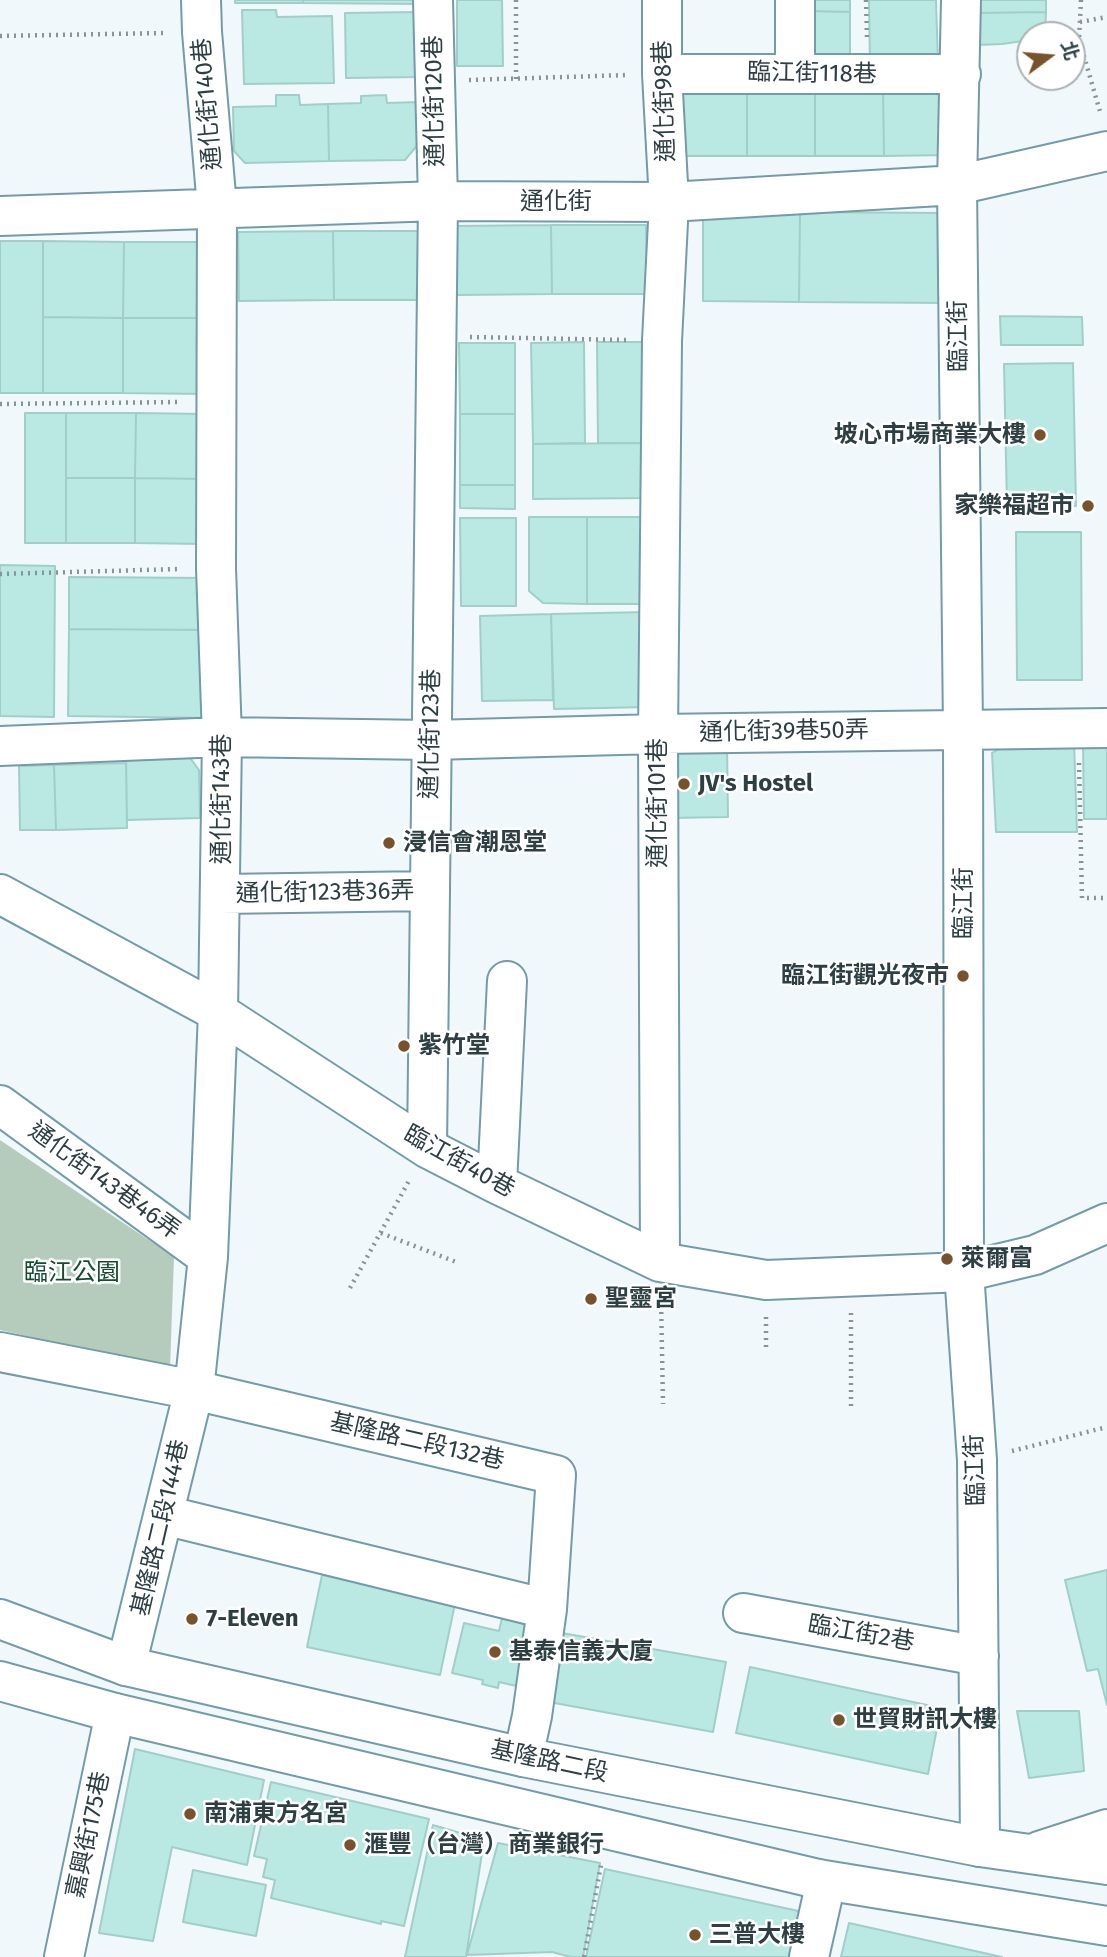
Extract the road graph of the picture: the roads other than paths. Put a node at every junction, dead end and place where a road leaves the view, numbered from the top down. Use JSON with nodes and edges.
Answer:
{"nodes":[{"id":1,"x":433,"y":0,"type":"edge"},
{"id":2,"x":662,"y":0,"type":"edge"},
{"id":3,"x":795,"y":0,"type":"edge"},
{"id":4,"x":961,"y":0,"type":"edge"},
{"id":5,"x":202,"y":16,"type":"edge"},
{"id":6,"x":795,"y":72,"type":"junction"},
{"id":7,"x":662,"y":74,"type":"junction"},
{"id":8,"x":961,"y":74,"type":"junction"},
{"id":9,"x":1105,"y":138,"type":"edge"},
{"id":10,"x":957,"y":185,"type":"junction"},
{"id":11,"x":438,"y":201,"type":"junction"},
{"id":12,"x":669,"y":202,"type":"junction"},
{"id":13,"x":217,"y":207,"type":"junction"},
{"id":14,"x":0,"y":216,"type":"edge"},
{"id":15,"x":963,"y":729,"type":"junction"},
{"id":16,"x":1093,"y":729,"type":"edge"},
{"id":17,"x":658,"y":734,"type":"junction"},
{"id":18,"x":222,"y":737,"type":"junction"},
{"id":19,"x":431,"y":740,"type":"junction"},
{"id":20,"x":0,"y":746,"type":"edge"},
{"id":21,"x":429,"y":891,"type":"junction"},
{"id":22,"x":0,"y":894,"type":"edge"},
{"id":23,"x":221,"y":894,"type":"junction"},
{"id":24,"x":507,"y":981,"type":"dead end"},
{"id":25,"x":218,"y":1012,"type":"junction"},
{"id":26,"x":0,"y":1105,"type":"edge"},
{"id":27,"x":427,"y":1148,"type":"junction"},
{"id":28,"x":497,"y":1184,"type":"junction"},
{"id":29,"x":1107,"y":1223,"type":"edge"},
{"id":30,"x":208,"y":1257,"type":"junction"},
{"id":31,"x":660,"y":1262,"type":"junction"},
{"id":32,"x":964,"y":1272,"type":"junction"},
{"id":33,"x":0,"y":1352,"type":"edge"},
{"id":34,"x":194,"y":1390,"type":"junction"},
{"id":35,"x":164,"y":1515,"type":"junction"},
{"id":36,"x":547,"y":1609,"type":"junction"},
{"id":37,"x":743,"y":1613,"type":"dead end"},
{"id":38,"x":0,"y":1619,"type":"edge"},
{"id":39,"x":979,"y":1656,"type":"junction"},
{"id":40,"x":126,"y":1667,"type":"junction"},
{"id":41,"x":0,"y":1681,"type":"edge"},
{"id":42,"x":114,"y":1713,"type":"junction"},
{"id":43,"x":523,"y":1757,"type":"junction"},
{"id":44,"x":1107,"y":1829,"type":"edge"},
{"id":45,"x":980,"y":1847,"type":"junction"},
{"id":46,"x":1032,"y":1853,"type":"junction"},
{"id":47,"x":1107,"y":1865,"type":"edge"},
{"id":48,"x":818,"y":1879,"type":"junction"},
{"id":49,"x":1107,"y":1926,"type":"edge"},
{"id":50,"x":64,"y":1957,"type":"edge"},
{"id":51,"x":809,"y":1957,"type":"edge"}],
"edges":[{"from":1,"to":11,"type":"street","name":"通化街120巷"},
{"from":2,"to":7,"type":"street","name":"通化街98巷"},
{"from":3,"to":6,"type":"street"},
{"from":4,"to":8,"type":"street","name":"臨江街"},
{"from":5,"to":13,"type":"street","name":"通化街140巷"},
{"from":6,"to":7,"type":"street","name":"臨江街118巷"},
{"from":6,"to":8,"type":"street","name":"臨江街118巷"},
{"from":7,"to":12,"type":"street","name":"通化街98巷"},
{"from":8,"to":10,"type":"street","name":"臨江街"},
{"from":9,"to":10,"type":"street","name":"通化街"},
{"from":10,"to":12,"type":"street","name":"通化街"},
{"from":10,"to":15,"type":"street","name":"臨江街"},
{"from":11,"to":12,"type":"street","name":"通化街"},
{"from":11,"to":13,"type":"street","name":"通化街"},
{"from":11,"to":19,"type":"street","name":"通化街123巷"},
{"from":12,"to":17,"type":"street","name":"通化街101巷"},
{"from":13,"to":14,"type":"street","name":"通化街"},
{"from":13,"to":18,"type":"street","name":"通化街143巷"},
{"from":15,"to":16,"type":"street","name":"通化街39巷50弄"},
{"from":15,"to":17,"type":"street","name":"通化街39巷50弄"},
{"from":15,"to":32,"type":"street","name":"臨江街"},
{"from":17,"to":19,"type":"street","name":"通化街39巷50弄"},
{"from":17,"to":31,"type":"street","name":"通化街101巷"},
{"from":18,"to":19,"type":"street","name":"通化街39巷50弄"},
{"from":18,"to":20,"type":"street","name":"通化街39巷50弄"},
{"from":18,"to":23,"type":"street","name":"通化街143巷"},
{"from":19,"to":21,"type":"street","name":"通化街123巷"},
{"from":21,"to":23,"type":"street","name":"通化街123巷36弄"},
{"from":21,"to":27,"type":"street","name":"通化街123巷"},
{"from":22,"to":25,"type":"street","name":"臨江街40巷"},
{"from":23,"to":25,"type":"street","name":"通化街143巷"},
{"from":24,"to":28,"type":"street"},
{"from":25,"to":27,"type":"street","name":"臨江街40巷"},
{"from":25,"to":30,"type":"street","name":"通化街143巷"},
{"from":26,"to":30,"type":"street","name":"通化街143巷46弄"},
{"from":27,"to":28,"type":"street","name":"臨江街40巷"},
{"from":28,"to":31,"type":"street","name":"臨江街40巷"},
{"from":29,"to":32,"type":"street","name":"臨江街40巷"},
{"from":30,"to":34,"type":"street","name":"通化街143巷"},
{"from":31,"to":32,"type":"street","name":"臨江街40巷"},
{"from":32,"to":39,"type":"street","name":"臨江街"},
{"from":33,"to":34,"type":"street","name":"基隆路二段132巷"},
{"from":34,"to":35,"type":"street","name":"基隆路二段144巷"},
{"from":34,"to":36,"type":"street","name":"基隆路二段132巷"},
{"from":35,"to":36,"type":"street"},
{"from":35,"to":40,"type":"street","name":"基隆路二段144巷"},
{"from":36,"to":43,"type":"street","name":"基隆路二段132巷"},
{"from":37,"to":39,"type":"street","name":"臨江街2巷"},
{"from":38,"to":40,"type":"street","name":"基隆路二段"},
{"from":39,"to":45,"type":"street","name":"臨江街"},
{"from":40,"to":43,"type":"street","name":"基隆路二段"},
{"from":41,"to":42,"type":"street","name":"基隆路二段"},
{"from":42,"to":48,"type":"street","name":"基隆路二段"},
{"from":42,"to":50,"type":"street","name":"嘉興街175巷"},
{"from":43,"to":45,"type":"street","name":"基隆路二段"},
{"from":44,"to":46,"type":"street"},
{"from":45,"to":46,"type":"street","name":"基隆路二段"},
{"from":46,"to":47,"type":"street","name":"基隆路二段"},
{"from":48,"to":49,"type":"street","name":"基隆路二段"},
{"from":48,"to":51,"type":"street"}]}
